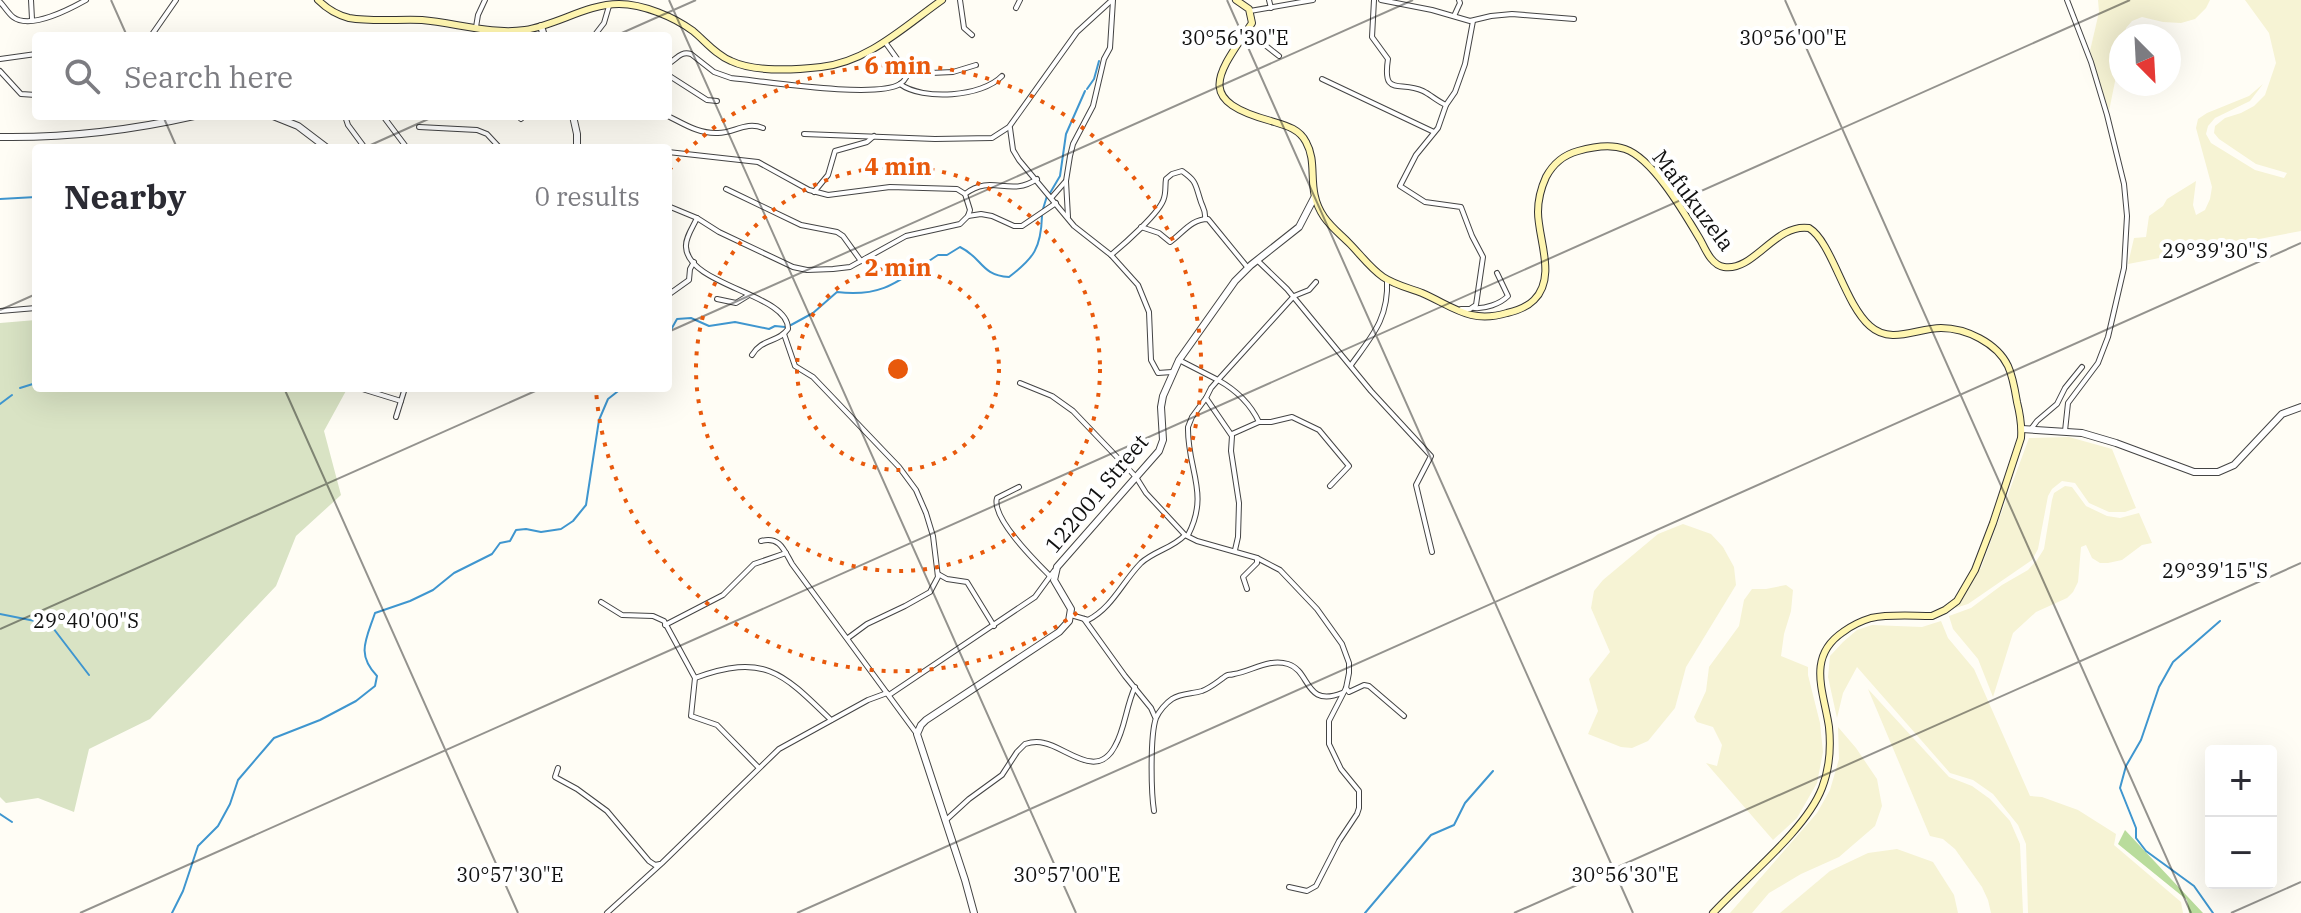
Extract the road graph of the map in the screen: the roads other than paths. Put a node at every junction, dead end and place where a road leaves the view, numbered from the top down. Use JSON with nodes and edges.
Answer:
{"nodes":[{"id":1,"x":31,"y":0,"type":"edge"},
{"id":2,"x":86,"y":0,"type":"edge"},
{"id":3,"x":176,"y":0,"type":"edge"},
{"id":4,"x":318,"y":0,"type":"edge"},
{"id":5,"x":485,"y":0,"type":"edge"},
{"id":6,"x":942,"y":0,"type":"edge"},
{"id":7,"x":960,"y":0,"type":"edge"},
{"id":8,"x":1020,"y":0,"type":"edge"},
{"id":9,"x":1112,"y":0,"type":"edge"},
{"id":10,"x":1236,"y":0,"type":"edge"},
{"id":11,"x":1269,"y":0,"type":"edge"},
{"id":12,"x":1313,"y":0,"type":"edge"},
{"id":13,"x":1374,"y":0,"type":"edge"},
{"id":14,"x":1381,"y":0,"type":"edge"},
{"id":15,"x":1459,"y":0,"type":"edge"},
{"id":16,"x":2067,"y":0,"type":"edge"},
{"id":17,"x":0,"y":2,"type":"edge"},
{"id":18,"x":609,"y":5,"type":"junction"},
{"id":19,"x":1016,"y":8,"type":"dead end"},
{"id":20,"x":1271,"y":8,"type":"junction"},
{"id":21,"x":1250,"y":11,"type":"junction"},
{"id":22,"x":1454,"y":16,"type":"junction"},
{"id":23,"x":32,"y":19,"type":"junction"},
{"id":24,"x":1574,"y":19,"type":"dead end"},
{"id":25,"x":1473,"y":21,"type":"junction"},
{"id":26,"x":541,"y":26,"type":"junction"},
{"id":27,"x":476,"y":27,"type":"junction"},
{"id":28,"x":1247,"y":31,"type":"junction"},
{"id":29,"x":154,"y":32,"type":"edge"},
{"id":30,"x":543,"y":32,"type":"edge"},
{"id":31,"x":597,"y":32,"type":"edge"},
{"id":32,"x":972,"y":35,"type":"dead end"},
{"id":33,"x":885,"y":41,"type":"junction"},
{"id":34,"x":32,"y":55,"type":"edge"},
{"id":35,"x":1279,"y":56,"type":"dead end"},
{"id":36,"x":0,"y":59,"type":"edge"},
{"id":37,"x":672,"y":61,"type":"edge"},
{"id":38,"x":976,"y":65,"type":"dead end"},
{"id":39,"x":0,"y":71,"type":"edge"},
{"id":40,"x":908,"y":74,"type":"junction"},
{"id":41,"x":1002,"y":76,"type":"dead end"},
{"id":42,"x":672,"y":78,"type":"edge"},
{"id":43,"x":1322,"y":79,"type":"dead end"},
{"id":44,"x":900,"y":84,"type":"junction"},
{"id":45,"x":32,"y":95,"type":"edge"},
{"id":46,"x":717,"y":101,"type":"dead end"},
{"id":47,"x":1446,"y":105,"type":"junction"},
{"id":48,"x":672,"y":118,"type":"edge"},
{"id":49,"x":174,"y":120,"type":"edge"},
{"id":50,"x":283,"y":120,"type":"edge"},
{"id":51,"x":346,"y":120,"type":"edge"},
{"id":52,"x":386,"y":120,"type":"edge"},
{"id":53,"x":574,"y":120,"type":"edge"},
{"id":54,"x":419,"y":127,"type":"dead end"},
{"id":55,"x":1009,"y":127,"type":"junction"},
{"id":56,"x":763,"y":128,"type":"dead end"},
{"id":57,"x":1434,"y":132,"type":"junction"},
{"id":58,"x":804,"y":134,"type":"dead end"},
{"id":59,"x":874,"y":136,"type":"junction"},
{"id":60,"x":0,"y":137,"type":"edge"},
{"id":61,"x":322,"y":144,"type":"edge"},
{"id":62,"x":362,"y":144,"type":"edge"},
{"id":63,"x":404,"y":144,"type":"edge"},
{"id":64,"x":496,"y":144,"type":"edge"},
{"id":65,"x":577,"y":144,"type":"edge"},
{"id":66,"x":672,"y":152,"type":"edge"},
{"id":67,"x":1037,"y":179,"type":"junction"},
{"id":68,"x":1066,"y":181,"type":"junction"},
{"id":69,"x":726,"y":189,"type":"dead end"},
{"id":70,"x":814,"y":192,"type":"junction"},
{"id":71,"x":965,"y":194,"type":"junction"},
{"id":72,"x":1051,"y":197,"type":"junction"},
{"id":73,"x":1314,"y":198,"type":"junction"},
{"id":74,"x":1056,"y":203,"type":"junction"},
{"id":75,"x":672,"y":208,"type":"edge"},
{"id":76,"x":968,"y":216,"type":"junction"},
{"id":77,"x":697,"y":218,"type":"junction"},
{"id":78,"x":1205,"y":218,"type":"junction"},
{"id":79,"x":1068,"y":219,"type":"junction"},
{"id":80,"x":1141,"y":227,"type":"junction"},
{"id":81,"x":1111,"y":255,"type":"junction"},
{"id":82,"x":1257,"y":260,"type":"junction"},
{"id":83,"x":861,"y":261,"type":"junction"},
{"id":84,"x":694,"y":262,"type":"junction"},
{"id":85,"x":1248,"y":268,"type":"junction"},
{"id":86,"x":1497,"y":273,"type":"dead end"},
{"id":87,"x":1387,"y":280,"type":"junction"},
{"id":88,"x":1316,"y":282,"type":"dead end"},
{"id":89,"x":672,"y":292,"type":"edge"},
{"id":90,"x":749,"y":295,"type":"junction"},
{"id":91,"x":1294,"y":296,"type":"junction"},
{"id":92,"x":717,"y":299,"type":"dead end"},
{"id":93,"x":32,"y":308,"type":"edge"},
{"id":94,"x":1474,"y":308,"type":"junction"},
{"id":95,"x":1454,"y":310,"type":"junction"},
{"id":96,"x":0,"y":311,"type":"edge"},
{"id":97,"x":784,"y":334,"type":"junction"},
{"id":98,"x":752,"y":355,"type":"dead end"},
{"id":99,"x":1179,"y":360,"type":"junction"},
{"id":100,"x":1351,"y":365,"type":"junction"},
{"id":101,"x":2082,"y":367,"type":"dead end"},
{"id":102,"x":1175,"y":371,"type":"junction"},
{"id":103,"x":1218,"y":380,"type":"junction"},
{"id":104,"x":1020,"y":383,"type":"dead end"},
{"id":105,"x":372,"y":392,"type":"edge"},
{"id":106,"x":404,"y":392,"type":"edge"},
{"id":107,"x":1206,"y":398,"type":"junction"},
{"id":108,"x":401,"y":401,"type":"junction"},
{"id":109,"x":2301,"y":407,"type":"edge"},
{"id":110,"x":396,"y":417,"type":"dead end"},
{"id":111,"x":1259,"y":422,"type":"junction"},
{"id":112,"x":2022,"y":429,"type":"junction"},
{"id":113,"x":2031,"y":429,"type":"junction"},
{"id":114,"x":2065,"y":431,"type":"junction"},
{"id":115,"x":1232,"y":434,"type":"junction"},
{"id":116,"x":1136,"y":477,"type":"junction"},
{"id":117,"x":1330,"y":486,"type":"dead end"},
{"id":118,"x":1019,"y":487,"type":"dead end"},
{"id":119,"x":1186,"y":536,"type":"junction"},
{"id":120,"x":761,"y":541,"type":"dead end"},
{"id":121,"x":1235,"y":550,"type":"junction"},
{"id":122,"x":1432,"y":552,"type":"dead end"},
{"id":123,"x":786,"y":553,"type":"junction"},
{"id":124,"x":1257,"y":558,"type":"junction"},
{"id":125,"x":938,"y":574,"type":"junction"},
{"id":126,"x":1052,"y":574,"type":"junction"},
{"id":127,"x":1247,"y":589,"type":"dead end"},
{"id":128,"x":601,"y":602,"type":"dead end"},
{"id":129,"x":1071,"y":615,"type":"junction"},
{"id":130,"x":1084,"y":619,"type":"junction"},
{"id":131,"x":665,"y":625,"type":"junction"},
{"id":132,"x":994,"y":626,"type":"junction"},
{"id":133,"x":848,"y":638,"type":"junction"},
{"id":134,"x":695,"y":678,"type":"junction"},
{"id":135,"x":1135,"y":687,"type":"junction"},
{"id":136,"x":1345,"y":690,"type":"junction"},
{"id":137,"x":888,"y":694,"type":"junction"},
{"id":138,"x":1404,"y":716,"type":"dead end"},
{"id":139,"x":831,"y":720,"type":"junction"},
{"id":140,"x":1156,"y":720,"type":"junction"},
{"id":141,"x":917,"y":734,"type":"junction"},
{"id":142,"x":558,"y":768,"type":"dead end"},
{"id":143,"x":758,"y":768,"type":"junction"},
{"id":144,"x":1154,"y":811,"type":"dead end"},
{"id":145,"x":945,"y":821,"type":"junction"},
{"id":146,"x":662,"y":863,"type":"junction"},
{"id":147,"x":1289,"y":887,"type":"dead end"},
{"id":148,"x":607,"y":913,"type":"edge"},
{"id":149,"x":974,"y":913,"type":"edge"},
{"id":150,"x":1713,"y":913,"type":"edge"}],
"edges":[{"from":1,"to":23,"type":"street"},
{"from":2,"to":23,"type":"street"},
{"from":3,"to":29,"type":"street"},
{"from":4,"to":27,"type":"main road"},
{"from":5,"to":27,"type":"street"},
{"from":6,"to":33,"type":"main road"},
{"from":7,"to":32,"type":"street"},
{"from":8,"to":19,"type":"street"},
{"from":9,"to":55,"type":"street"},
{"from":9,"to":68,"type":"street"},
{"from":10,"to":21,"type":"main road"},
{"from":11,"to":20,"type":"street"},
{"from":12,"to":20,"type":"street"},
{"from":13,"to":47,"type":"street"},
{"from":14,"to":22,"type":"street"},
{"from":15,"to":22,"type":"street"},
{"from":16,"to":114,"type":"street"},
{"from":17,"to":23,"type":"street"},
{"from":18,"to":26,"type":"main road"},
{"from":18,"to":31,"type":"street"},
{"from":18,"to":33,"type":"main road"},
{"from":20,"to":21,"type":"street"},
{"from":21,"to":28,"type":"main road","name":"Mafukuzela"},
{"from":22,"to":25,"type":"street"},
{"from":24,"to":25,"type":"street"},
{"from":25,"to":47,"type":"street"},
{"from":26,"to":27,"type":"main road"},
{"from":26,"to":30,"type":"street"},
{"from":28,"to":35,"type":"street"},
{"from":28,"to":73,"type":"main road","name":"Mafukuzela"},
{"from":33,"to":40,"type":"street"},
{"from":34,"to":36,"type":"street"},
{"from":37,"to":44,"type":"street"},
{"from":38,"to":40,"type":"street"},
{"from":39,"to":45,"type":"street"},
{"from":40,"to":44,"type":"street"},
{"from":41,"to":44,"type":"street"},
{"from":42,"to":46,"type":"street"},
{"from":43,"to":57,"type":"street"},
{"from":47,"to":57,"type":"street"},
{"from":48,"to":56,"type":"street"},
{"from":49,"to":60,"type":"street"},
{"from":50,"to":61,"type":"street"},
{"from":51,"to":62,"type":"street"},
{"from":52,"to":63,"type":"street"},
{"from":53,"to":65,"type":"street"},
{"from":54,"to":64,"type":"street"},
{"from":55,"to":59,"type":"street"},
{"from":55,"to":67,"type":"street"},
{"from":57,"to":94,"type":"street"},
{"from":58,"to":59,"type":"street"},
{"from":59,"to":70,"type":"street"},
{"from":66,"to":70,"type":"street"},
{"from":67,"to":71,"type":"street"},
{"from":67,"to":72,"type":"street"},
{"from":68,"to":72,"type":"street"},
{"from":68,"to":79,"type":"street"},
{"from":69,"to":83,"type":"street"},
{"from":70,"to":71,"type":"street"},
{"from":71,"to":76,"type":"street"},
{"from":72,"to":74,"type":"street"},
{"from":73,"to":82,"type":"street","name":"122001 Street"},
{"from":73,"to":87,"type":"main road","name":"Mafukuzela"},
{"from":74,"to":76,"type":"street"},
{"from":74,"to":79,"type":"street"},
{"from":75,"to":77,"type":"street"},
{"from":76,"to":83,"type":"street"},
{"from":77,"to":83,"type":"street"},
{"from":77,"to":84,"type":"street"},
{"from":78,"to":80,"type":"street"},
{"from":78,"to":80,"type":"street"},
{"from":78,"to":85,"type":"street"},
{"from":79,"to":81,"type":"street"},
{"from":80,"to":81,"type":"street"},
{"from":81,"to":102,"type":"street"},
{"from":82,"to":85,"type":"street","name":"122001 Street"},
{"from":82,"to":91,"type":"street"},
{"from":84,"to":89,"type":"street"},
{"from":84,"to":90,"type":"street"},
{"from":85,"to":99,"type":"street","name":"122001 Street"},
{"from":86,"to":94,"type":"street"},
{"from":87,"to":95,"type":"main road","name":"Mafukuzela"},
{"from":87,"to":100,"type":"street"},
{"from":88,"to":91,"type":"street"},
{"from":90,"to":92,"type":"street"},
{"from":90,"to":97,"type":"street"},
{"from":91,"to":100,"type":"street"},
{"from":91,"to":103,"type":"street"},
{"from":93,"to":96,"type":"street"},
{"from":94,"to":95,"type":"street"},
{"from":95,"to":112,"type":"main road","name":"Mafukuzela"},
{"from":97,"to":98,"type":"street"},
{"from":97,"to":125,"type":"street"},
{"from":99,"to":102,"type":"street","name":"122001 Street"},
{"from":99,"to":103,"type":"street"},
{"from":100,"to":122,"type":"street"},
{"from":101,"to":113,"type":"street"},
{"from":102,"to":116,"type":"street","name":"122001 Street"},
{"from":103,"to":107,"type":"street"},
{"from":103,"to":111,"type":"street"},
{"from":104,"to":116,"type":"street"},
{"from":105,"to":108,"type":"street"},
{"from":106,"to":108,"type":"street"},
{"from":107,"to":115,"type":"street"},
{"from":107,"to":119,"type":"street"},
{"from":108,"to":110,"type":"street"},
{"from":109,"to":114,"type":"street"},
{"from":111,"to":115,"type":"street"},
{"from":111,"to":117,"type":"street"},
{"from":112,"to":113,"type":"street"},
{"from":112,"to":150,"type":"main road"},
{"from":113,"to":114,"type":"street"},
{"from":115,"to":121,"type":"street"},
{"from":116,"to":119,"type":"street"},
{"from":116,"to":126,"type":"street","name":"122001 Street"},
{"from":118,"to":126,"type":"street"},
{"from":119,"to":121,"type":"street"},
{"from":119,"to":130,"type":"street"},
{"from":120,"to":123,"type":"street"},
{"from":121,"to":124,"type":"street"},
{"from":123,"to":131,"type":"street"},
{"from":123,"to":133,"type":"street"},
{"from":124,"to":127,"type":"street"},
{"from":124,"to":136,"type":"street"},
{"from":125,"to":132,"type":"street"},
{"from":125,"to":133,"type":"street"},
{"from":126,"to":129,"type":"street","name":"122001 Street"},
{"from":126,"to":132,"type":"street"},
{"from":128,"to":131,"type":"street"},
{"from":129,"to":130,"type":"street"},
{"from":129,"to":141,"type":"street"},
{"from":130,"to":135,"type":"street"},
{"from":131,"to":134,"type":"street"},
{"from":132,"to":137,"type":"street"},
{"from":133,"to":137,"type":"street"},
{"from":134,"to":139,"type":"street"},
{"from":134,"to":143,"type":"street"},
{"from":135,"to":140,"type":"street"},
{"from":135,"to":145,"type":"street"},
{"from":136,"to":138,"type":"street"},
{"from":136,"to":140,"type":"street"},
{"from":136,"to":147,"type":"street"},
{"from":137,"to":139,"type":"street"},
{"from":137,"to":141,"type":"street"},
{"from":139,"to":143,"type":"street"},
{"from":140,"to":144,"type":"street"},
{"from":141,"to":145,"type":"street"},
{"from":142,"to":146,"type":"street"},
{"from":143,"to":146,"type":"street"},
{"from":145,"to":149,"type":"street"},
{"from":146,"to":148,"type":"street"}]}
